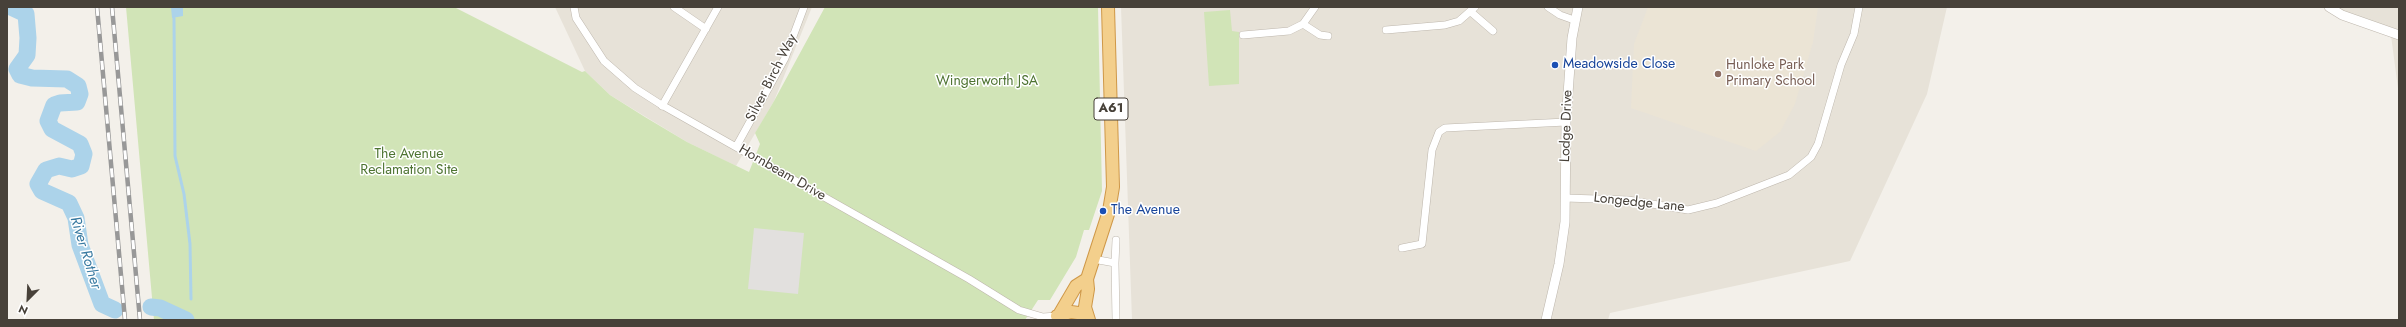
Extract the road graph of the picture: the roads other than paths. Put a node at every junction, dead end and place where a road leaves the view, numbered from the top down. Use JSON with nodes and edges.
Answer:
{"nodes":[{"id":1,"x":574,"y":7,"type":"edge"},
{"id":2,"x":674,"y":7,"type":"edge"},
{"id":3,"x":718,"y":7,"type":"edge"},
{"id":4,"x":804,"y":7,"type":"edge"},
{"id":5,"x":1108,"y":7,"type":"edge"},
{"id":6,"x":1315,"y":7,"type":"edge"},
{"id":7,"x":1548,"y":7,"type":"edge"},
{"id":8,"x":1578,"y":7,"type":"edge"},
{"id":9,"x":1859,"y":7,"type":"edge"},
{"id":10,"x":2329,"y":7,"type":"edge"},
{"id":11,"x":1473,"y":10,"type":"edge"},
{"id":12,"x":1574,"y":20,"type":"junction"},
{"id":13,"x":1303,"y":24,"type":"junction"},
{"id":14,"x":706,"y":29,"type":"junction"},
{"id":15,"x":1386,"y":30,"type":"dead end"},
{"id":16,"x":1494,"y":31,"type":"dead end"},
{"id":17,"x":1243,"y":35,"type":"dead end"},
{"id":18,"x":2399,"y":35,"type":"edge"},
{"id":19,"x":1328,"y":36,"type":"dead end"},
{"id":20,"x":662,"y":106,"type":"junction"},
{"id":21,"x":1566,"y":122,"type":"junction"},
{"id":22,"x":736,"y":147,"type":"junction"},
{"id":23,"x":1565,"y":198,"type":"junction"},
{"id":24,"x":1116,"y":240,"type":"dead end"},
{"id":25,"x":1402,"y":248,"type":"dead end"},
{"id":26,"x":1093,"y":259,"type":"junction"},
{"id":27,"x":1115,"y":263,"type":"junction"},
{"id":28,"x":1087,"y":279,"type":"junction"},
{"id":29,"x":1019,"y":310,"type":"junction"},
{"id":30,"x":1056,"y":317,"type":"edge"},
{"id":31,"x":1026,"y":320,"type":"edge"},
{"id":32,"x":1088,"y":320,"type":"edge"},
{"id":33,"x":1116,"y":320,"type":"edge"},
{"id":34,"x":1546,"y":320,"type":"edge"}],
"edges":[{"from":1,"to":20,"type":"street","name":"Hornbeam Drive"},
{"from":2,"to":14,"type":"street"},
{"from":3,"to":14,"type":"street"},
{"from":4,"to":22,"type":"street","name":"Silver Birch Way"},
{"from":5,"to":26,"type":"highway","number":"A61"},
{"from":6,"to":13,"type":"street"},
{"from":7,"to":12,"type":"street"},
{"from":8,"to":12,"type":"street","name":"Lodge Drive"},
{"from":9,"to":23,"type":"street","name":"Longedge Lane"},
{"from":10,"to":18,"type":"street"},
{"from":11,"to":15,"type":"street"},
{"from":11,"to":16,"type":"street"},
{"from":12,"to":21,"type":"street","name":"Lodge Drive"},
{"from":13,"to":17,"type":"street"},
{"from":13,"to":19,"type":"street"},
{"from":14,"to":20,"type":"street"},
{"from":20,"to":22,"type":"street","name":"Hornbeam Drive"},
{"from":21,"to":23,"type":"street","name":"Lodge Drive"},
{"from":21,"to":25,"type":"street"},
{"from":22,"to":29,"type":"street","name":"Hornbeam Drive"},
{"from":23,"to":34,"type":"street"},
{"from":24,"to":27,"type":"street"},
{"from":26,"to":27,"type":"street"},
{"from":26,"to":28,"type":"highway","number":"A61"},
{"from":27,"to":33,"type":"street"},
{"from":28,"to":30,"type":"highway"},
{"from":28,"to":32,"type":"highway","number":"A61"},
{"from":29,"to":30,"type":"street","name":"Hornbeam Drive"},
{"from":29,"to":31,"type":"street","name":"Hornbeam Drive"},
{"from":30,"to":32,"type":"highway"}]}
